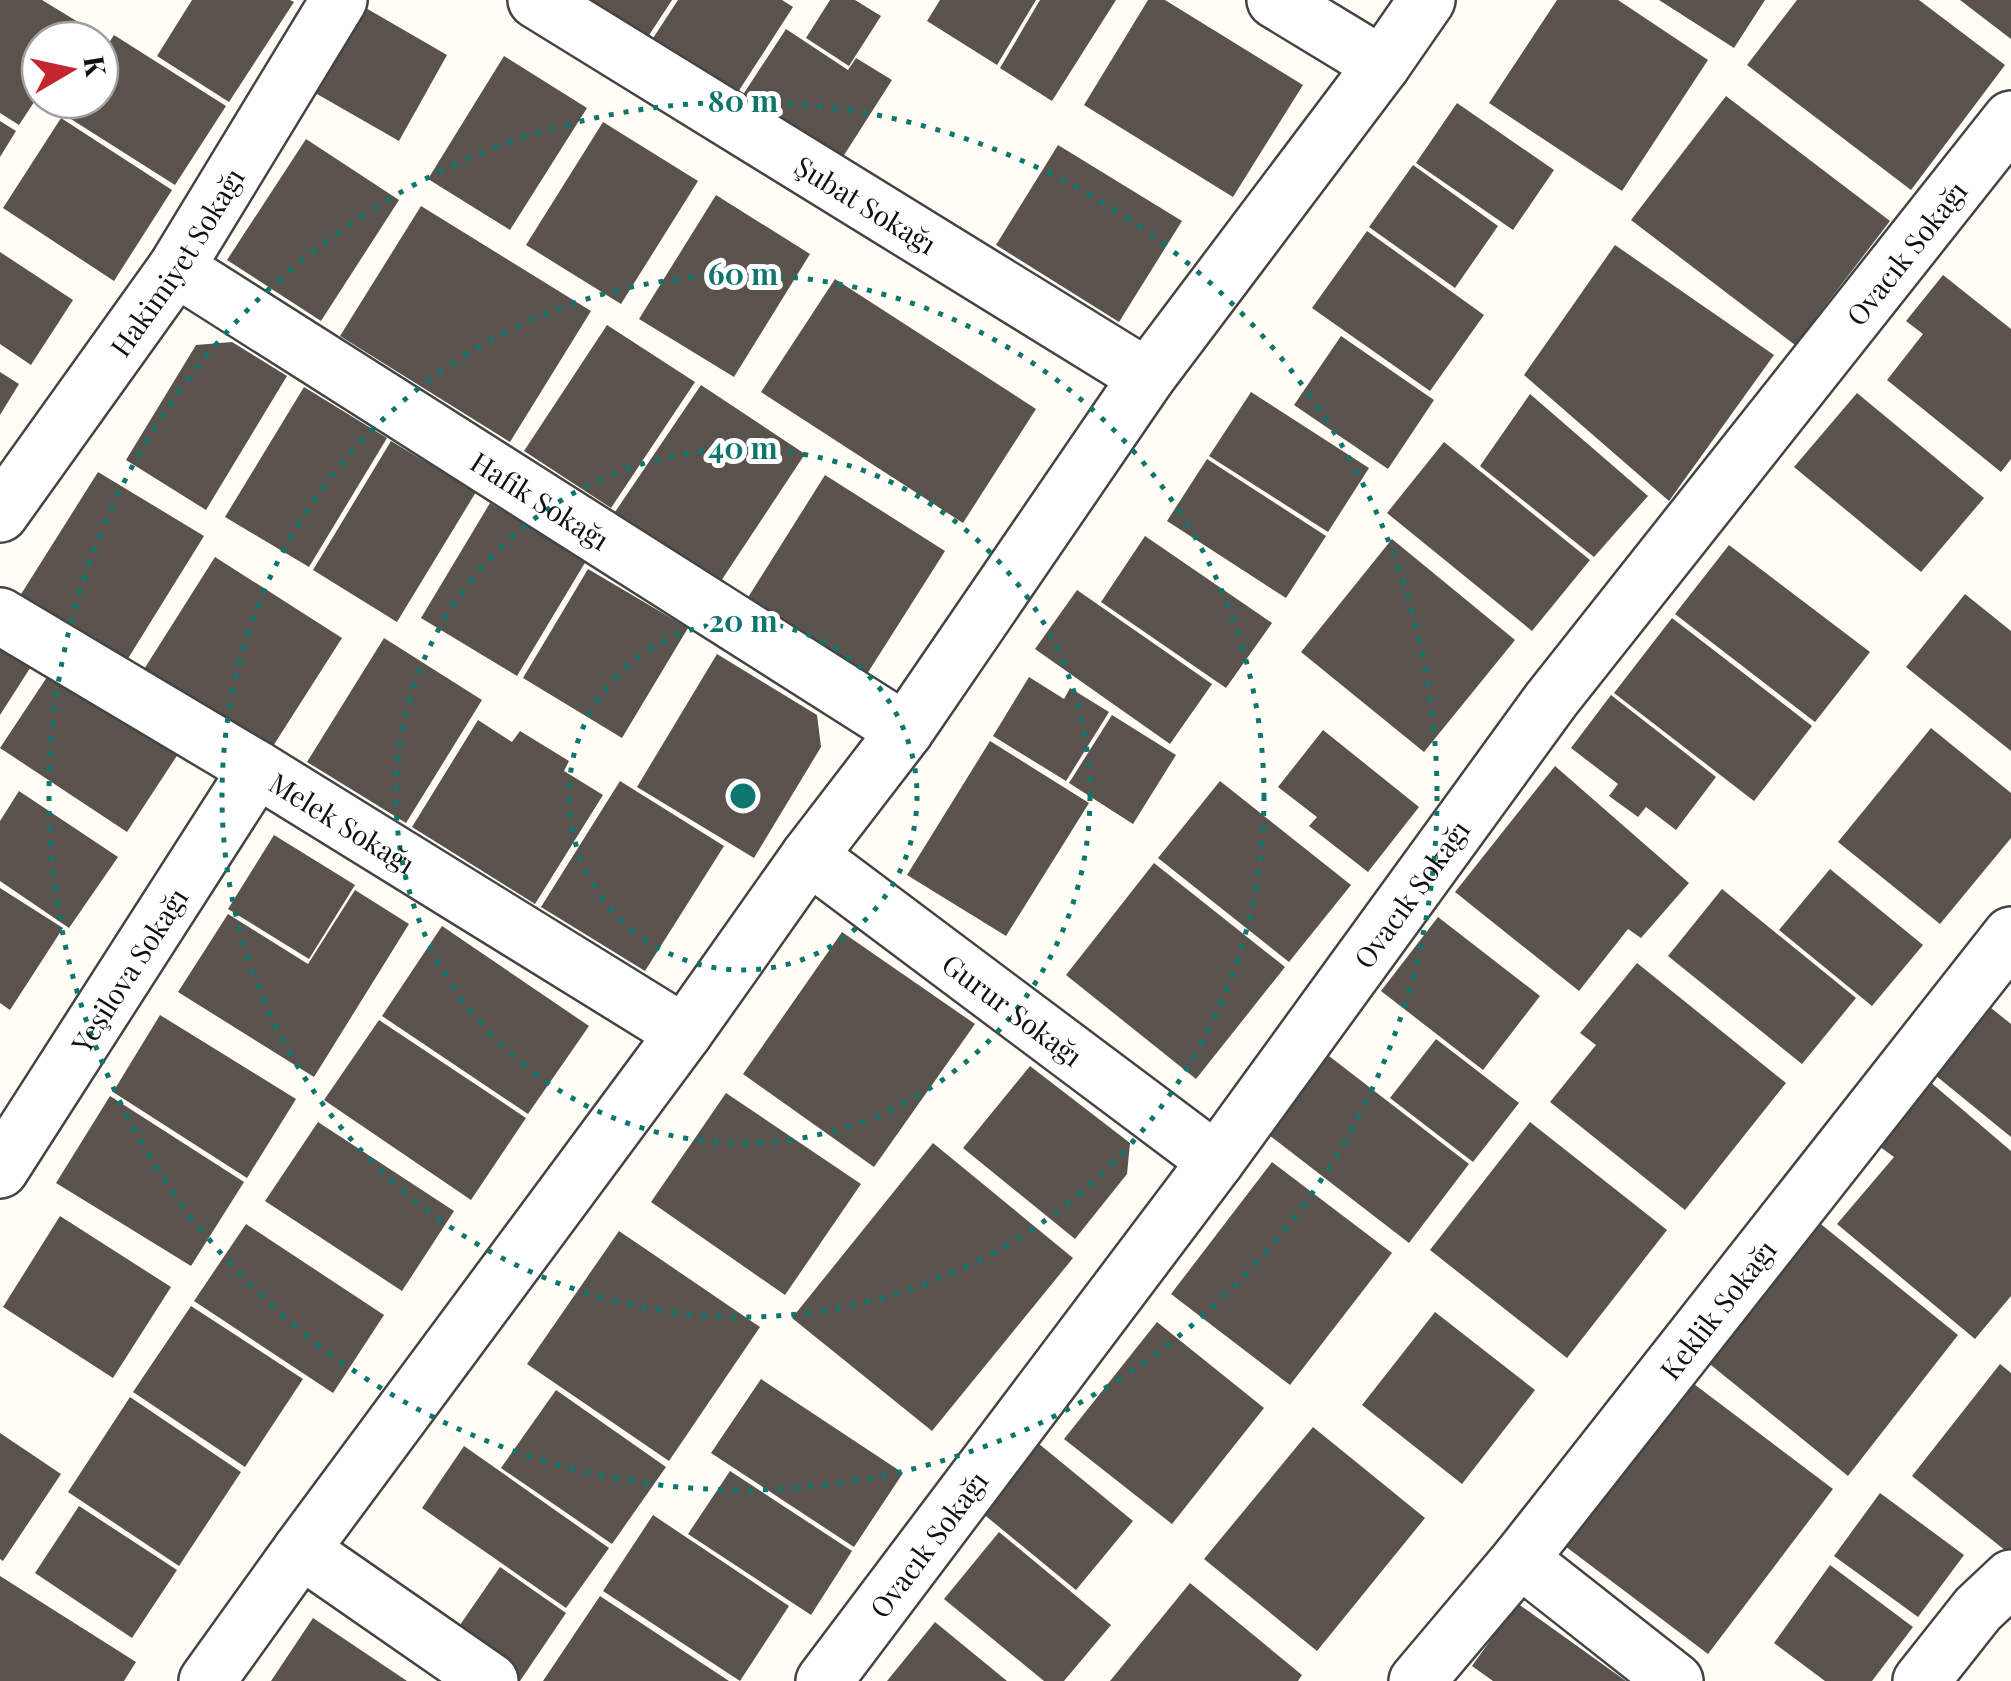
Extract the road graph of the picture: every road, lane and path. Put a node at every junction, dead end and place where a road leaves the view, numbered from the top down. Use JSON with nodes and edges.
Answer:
{"nodes":[{"id":1,"x":339,"y":0,"type":"edge"},
{"id":2,"x":536,"y":0,"type":"edge"},
{"id":3,"x":1275,"y":0,"type":"edge"},
{"id":4,"x":1427,"y":0,"type":"edge"},
{"id":5,"x":1382,"y":66,"type":"junction"},
{"id":6,"x":2011,"y":119,"type":"edge"},
{"id":7,"x":176,"y":268,"type":"junction"},
{"id":8,"x":1146,"y":377,"type":"junction"},
{"id":9,"x":0,"y":514,"type":"edge"},
{"id":10,"x":0,"y":616,"type":"edge"},
{"id":11,"x":905,"y":731,"type":"junction"},
{"id":12,"x":257,"y":769,"type":"junction"},
{"id":13,"x":809,"y":856,"type":"junction"},
{"id":14,"x":2011,"y":936,"type":"edge"},
{"id":15,"x":684,"y":1033,"type":"junction"},
{"id":16,"x":1216,"y":1161,"type":"junction"},
{"id":17,"x":0,"y":1170,"type":"edge"},
{"id":18,"x":300,"y":1550,"type":"junction"},
{"id":19,"x":1520,"y":1558,"type":"junction"},
{"id":20,"x":2011,"y":1578,"type":"edge"},
{"id":21,"x":207,"y":1681,"type":"edge"},
{"id":22,"x":490,"y":1681,"type":"edge"},
{"id":23,"x":824,"y":1681,"type":"edge"},
{"id":24,"x":1418,"y":1681,"type":"edge"},
{"id":25,"x":1676,"y":1681,"type":"edge"},
{"id":26,"x":1921,"y":1681,"type":"edge"}],
"edges":[{"from":1,"to":7,"type":"street","name":"Hakimiyet Sokağı"},
{"from":2,"to":8,"type":"street","name":"Şubat Sokağı"},
{"from":3,"to":5,"type":"street"},
{"from":4,"to":5,"type":"street"},
{"from":5,"to":8,"type":"street"},
{"from":6,"to":16,"type":"street","name":"Ovacık Sokağı"},
{"from":7,"to":9,"type":"street","name":"Hakimiyet Sokağı"},
{"from":7,"to":11,"type":"street","name":"Hafik Sokağı"},
{"from":8,"to":11,"type":"street"},
{"from":10,"to":12,"type":"street","name":"Melek Sokağı"},
{"from":11,"to":13,"type":"street"},
{"from":12,"to":15,"type":"street","name":"Melek Sokağı"},
{"from":12,"to":17,"type":"street","name":"Yeşilova Sokağı"},
{"from":13,"to":15,"type":"street"},
{"from":13,"to":16,"type":"street","name":"Gurur Sokağı"},
{"from":14,"to":19,"type":"street","name":"Keklik Sokağı"},
{"from":15,"to":18,"type":"street"},
{"from":16,"to":23,"type":"street","name":"Ovacık Sokağı"},
{"from":18,"to":21,"type":"street"},
{"from":18,"to":22,"type":"street"},
{"from":19,"to":24,"type":"street","name":"Keklik Sokağı"},
{"from":19,"to":25,"type":"street"},
{"from":20,"to":26,"type":"street"}]}
